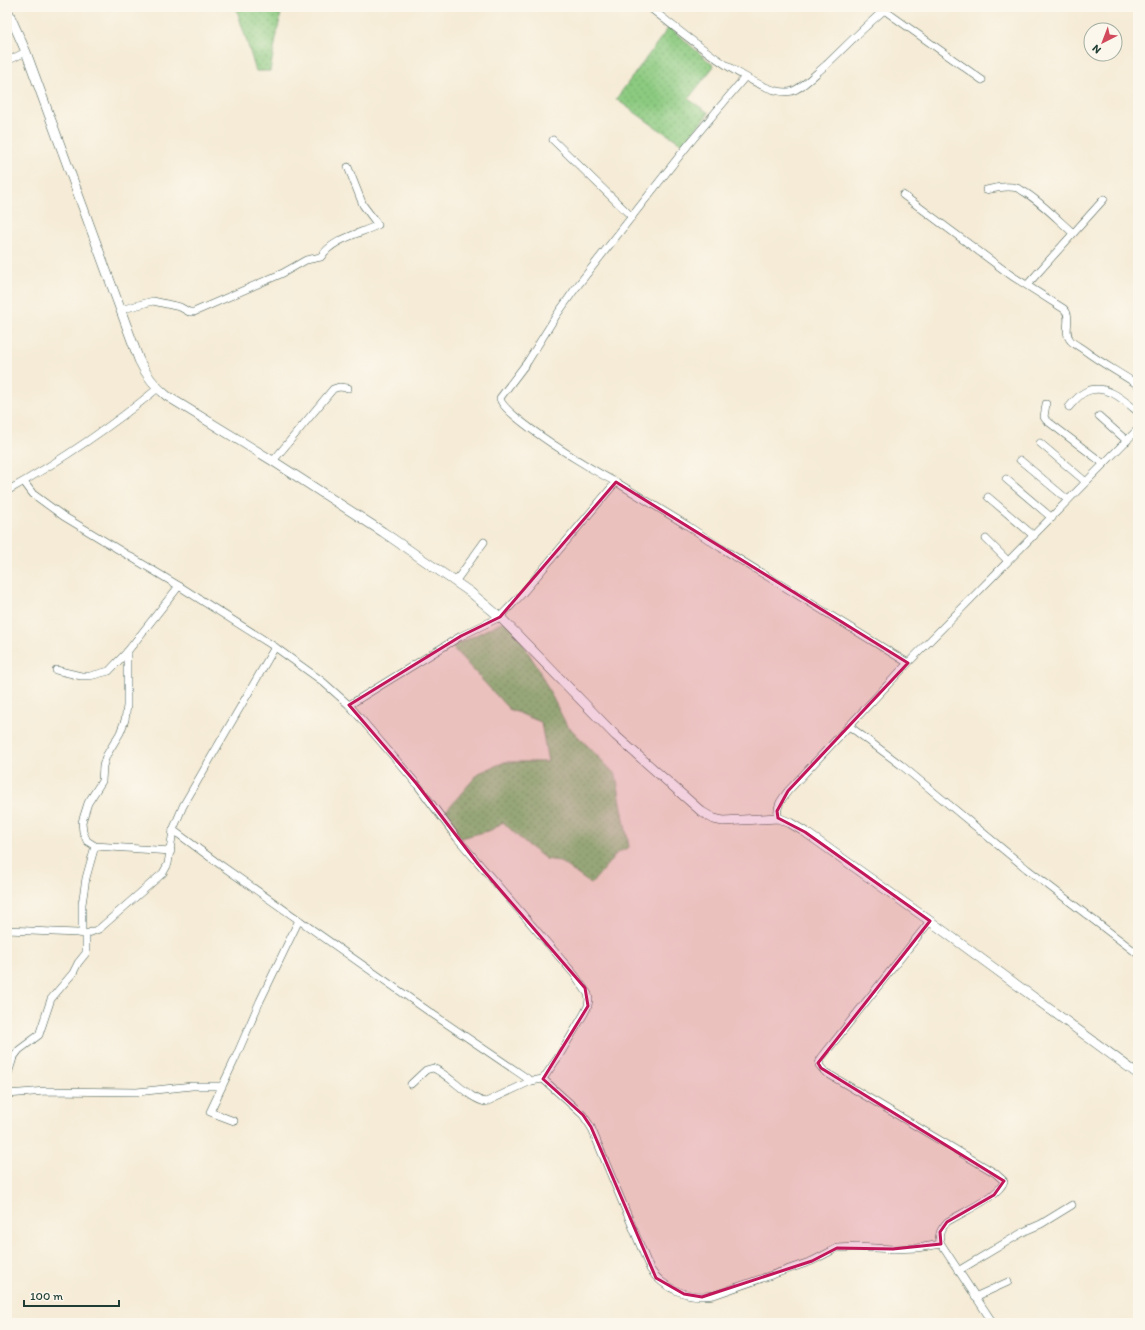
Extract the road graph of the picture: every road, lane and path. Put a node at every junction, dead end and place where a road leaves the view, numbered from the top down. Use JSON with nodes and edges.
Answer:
{"nodes":[{"id":1,"x":649,"y":7,"type":"edge"},
{"id":2,"x":7,"y":9,"type":"edge"},
{"id":3,"x":886,"y":9,"type":"edge"},
{"id":4,"x":26,"y":52,"type":"junction"},
{"id":5,"x":7,"y":61,"type":"edge"},
{"id":6,"x":745,"y":77,"type":"junction"},
{"id":7,"x":982,"y":80,"type":"dead end"},
{"id":8,"x":553,"y":140,"type":"dead end"},
{"id":9,"x":348,"y":167,"type":"dead end"},
{"id":10,"x":986,"y":190,"type":"dead end"},
{"id":11,"x":903,"y":195,"type":"dead end"},
{"id":12,"x":1104,"y":199,"type":"dead end"},
{"id":13,"x":632,"y":217,"type":"junction"},
{"id":14,"x":1073,"y":234,"type":"junction"},
{"id":15,"x":1026,"y":284,"type":"junction"},
{"id":16,"x":120,"y":310,"type":"junction"},
{"id":17,"x":1138,"y":385,"type":"edge"},
{"id":18,"x":158,"y":388,"type":"junction"},
{"id":19,"x":348,"y":388,"type":"dead end"},
{"id":20,"x":1046,"y":404,"type":"dead end"},
{"id":21,"x":1069,"y":406,"type":"dead end"},
{"id":22,"x":1138,"y":412,"type":"edge"},
{"id":23,"x":1099,"y":416,"type":"dead end"},
{"id":24,"x":1138,"y":429,"type":"edge"},
{"id":25,"x":1127,"y":441,"type":"junction"},
{"id":26,"x":1040,"y":443,"type":"dead end"},
{"id":27,"x":273,"y":460,"type":"junction"},
{"id":28,"x":1020,"y":460,"type":"dead end"},
{"id":29,"x":1104,"y":464,"type":"junction"},
{"id":30,"x":1006,"y":479,"type":"dead end"},
{"id":31,"x":24,"y":482,"type":"junction"},
{"id":32,"x":616,"y":482,"type":"junction"},
{"id":33,"x":1086,"y":482,"type":"junction"},
{"id":34,"x":7,"y":491,"type":"edge"},
{"id":35,"x":988,"y":497,"type":"dead end"},
{"id":36,"x":1068,"y":500,"type":"junction"},
{"id":37,"x":1052,"y":518,"type":"junction"},
{"id":38,"x":1034,"y":536,"type":"junction"},
{"id":39,"x":986,"y":539,"type":"dead end"},
{"id":40,"x":484,"y":542,"type":"dead end"},
{"id":41,"x":1008,"y":561,"type":"junction"},
{"id":42,"x":455,"y":582,"type":"junction"},
{"id":43,"x":179,"y":586,"type":"junction"},
{"id":44,"x":500,"y":617,"type":"junction"},
{"id":45,"x":275,"y":647,"type":"junction"},
{"id":46,"x":127,"y":652,"type":"junction"},
{"id":47,"x":908,"y":663,"type":"junction"},
{"id":48,"x":56,"y":670,"type":"dead end"},
{"id":49,"x":349,"y":705,"type":"junction"},
{"id":50,"x":849,"y":726,"type":"junction"},
{"id":51,"x":778,"y":818,"type":"junction"},
{"id":52,"x":173,"y":830,"type":"junction"},
{"id":53,"x":95,"y":846,"type":"junction"},
{"id":54,"x":171,"y":851,"type":"junction"},
{"id":55,"x":299,"y":920,"type":"junction"},
{"id":56,"x":930,"y":922,"type":"junction"},
{"id":57,"x":7,"y":930,"type":"edge"},
{"id":58,"x":84,"y":934,"type":"junction"},
{"id":59,"x":1138,"y":954,"type":"edge"},
{"id":60,"x":1138,"y":1074,"type":"edge"},
{"id":61,"x":7,"y":1077,"type":"edge"},
{"id":62,"x":543,"y":1079,"type":"junction"},
{"id":63,"x":530,"y":1081,"type":"junction"},
{"id":64,"x":411,"y":1084,"type":"dead end"},
{"id":65,"x":222,"y":1086,"type":"junction"},
{"id":66,"x":7,"y":1094,"type":"edge"},
{"id":67,"x":234,"y":1121,"type":"dead end"},
{"id":68,"x":1072,"y":1205,"type":"dead end"},
{"id":69,"x":941,"y":1244,"type":"junction"},
{"id":70,"x":958,"y":1271,"type":"junction"},
{"id":71,"x":1008,"y":1282,"type":"dead end"},
{"id":72,"x":975,"y":1296,"type":"junction"},
{"id":73,"x":993,"y":1323,"type":"edge"}],
"edges":[{"from":1,"to":6,"type":"street"},
{"from":2,"to":4,"type":"street"},
{"from":3,"to":6,"type":"street"},
{"from":3,"to":7,"type":"street"},
{"from":4,"to":5,"type":"street"},
{"from":4,"to":16,"type":"street"},
{"from":6,"to":13,"type":"street"},
{"from":8,"to":13,"type":"street"},
{"from":9,"to":16,"type":"street"},
{"from":10,"to":14,"type":"street"},
{"from":11,"to":15,"type":"street"},
{"from":12,"to":14,"type":"street"},
{"from":13,"to":32,"type":"street"},
{"from":14,"to":15,"type":"street"},
{"from":15,"to":17,"type":"street"},
{"from":16,"to":18,"type":"street"},
{"from":18,"to":27,"type":"street"},
{"from":18,"to":31,"type":"street"},
{"from":19,"to":27,"type":"street"},
{"from":20,"to":29,"type":"street"},
{"from":21,"to":22,"type":"street"},
{"from":23,"to":25,"type":"street"},
{"from":24,"to":25,"type":"street"},
{"from":25,"to":29,"type":"street"},
{"from":26,"to":33,"type":"street"},
{"from":27,"to":42,"type":"street"},
{"from":28,"to":36,"type":"street"},
{"from":29,"to":33,"type":"street"},
{"from":30,"to":37,"type":"street"},
{"from":31,"to":34,"type":"street"},
{"from":31,"to":43,"type":"street"},
{"from":32,"to":44,"type":"street"},
{"from":32,"to":47,"type":"street"},
{"from":33,"to":36,"type":"street"},
{"from":35,"to":38,"type":"street"},
{"from":36,"to":37,"type":"street"},
{"from":37,"to":38,"type":"street"},
{"from":38,"to":41,"type":"street"},
{"from":39,"to":41,"type":"street"},
{"from":40,"to":42,"type":"street"},
{"from":41,"to":47,"type":"street"},
{"from":42,"to":44,"type":"street"},
{"from":43,"to":45,"type":"street"},
{"from":43,"to":46,"type":"street"},
{"from":44,"to":49,"type":"street"},
{"from":44,"to":51,"type":"street"},
{"from":45,"to":49,"type":"street"},
{"from":45,"to":52,"type":"street"},
{"from":46,"to":48,"type":"street"},
{"from":46,"to":53,"type":"street"},
{"from":47,"to":50,"type":"street"},
{"from":49,"to":62,"type":"street"},
{"from":50,"to":51,"type":"street"},
{"from":50,"to":59,"type":"street"},
{"from":51,"to":56,"type":"street"},
{"from":52,"to":54,"type":"street"},
{"from":52,"to":55,"type":"street"},
{"from":53,"to":54,"type":"street"},
{"from":53,"to":58,"type":"street"},
{"from":54,"to":58,"type":"street"},
{"from":55,"to":63,"type":"street"},
{"from":55,"to":65,"type":"street"},
{"from":56,"to":60,"type":"street"},
{"from":56,"to":69,"type":"street"},
{"from":57,"to":58,"type":"street"},
{"from":58,"to":61,"type":"street"},
{"from":62,"to":63,"type":"street"},
{"from":62,"to":69,"type":"street"},
{"from":63,"to":64,"type":"street"},
{"from":65,"to":66,"type":"street"},
{"from":65,"to":67,"type":"street"},
{"from":68,"to":70,"type":"street"},
{"from":69,"to":70,"type":"street"},
{"from":70,"to":72,"type":"street"},
{"from":71,"to":72,"type":"street"},
{"from":72,"to":73,"type":"street"}]}
